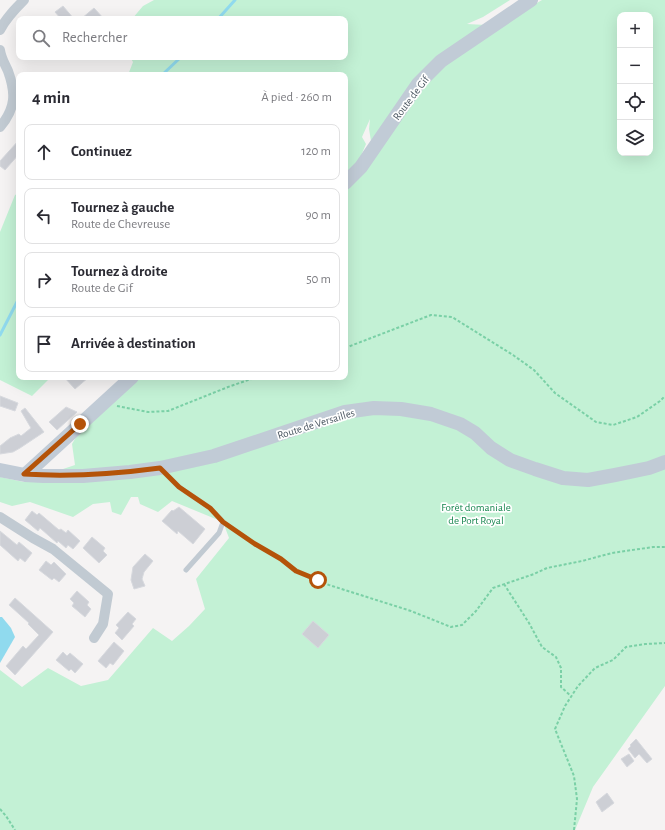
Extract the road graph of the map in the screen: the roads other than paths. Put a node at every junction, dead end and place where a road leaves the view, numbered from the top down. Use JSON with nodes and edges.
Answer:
{"nodes":[{"id":1,"x":24,"y":0,"type":"edge"},
{"id":2,"x":531,"y":0,"type":"edge"},
{"id":3,"x":0,"y":30,"type":"edge"},
{"id":4,"x":0,"y":50,"type":"edge"},
{"id":5,"x":0,"y":126,"type":"edge"},
{"id":6,"x":348,"y":180,"type":"edge"},
{"id":7,"x":129,"y":380,"type":"edge"},
{"id":8,"x":665,"y":462,"type":"edge"},
{"id":9,"x":160,"y":468,"type":"junction"},
{"id":10,"x":0,"y":470,"type":"edge"},
{"id":11,"x":24,"y":474,"type":"junction"},
{"id":12,"x":0,"y":517,"type":"edge"},
{"id":13,"x":186,"y":570,"type":"dead end"},
{"id":14,"x":94,"y":638,"type":"dead end"}],
"edges":[{"from":1,"to":3,"type":"street"},
{"from":2,"to":6,"type":"main road","name":"Route de Gif"},
{"from":4,"to":5,"type":"street"},
{"from":7,"to":11,"type":"main road"},
{"from":8,"to":9,"type":"main road","name":"Route de Versailles"},
{"from":9,"to":11,"type":"main road","name":"Route de Versailles"},
{"from":9,"to":13,"type":"lane"},
{"from":10,"to":11,"type":"main road","name":"Route de Versailles"},
{"from":12,"to":14,"type":"street"}]}
